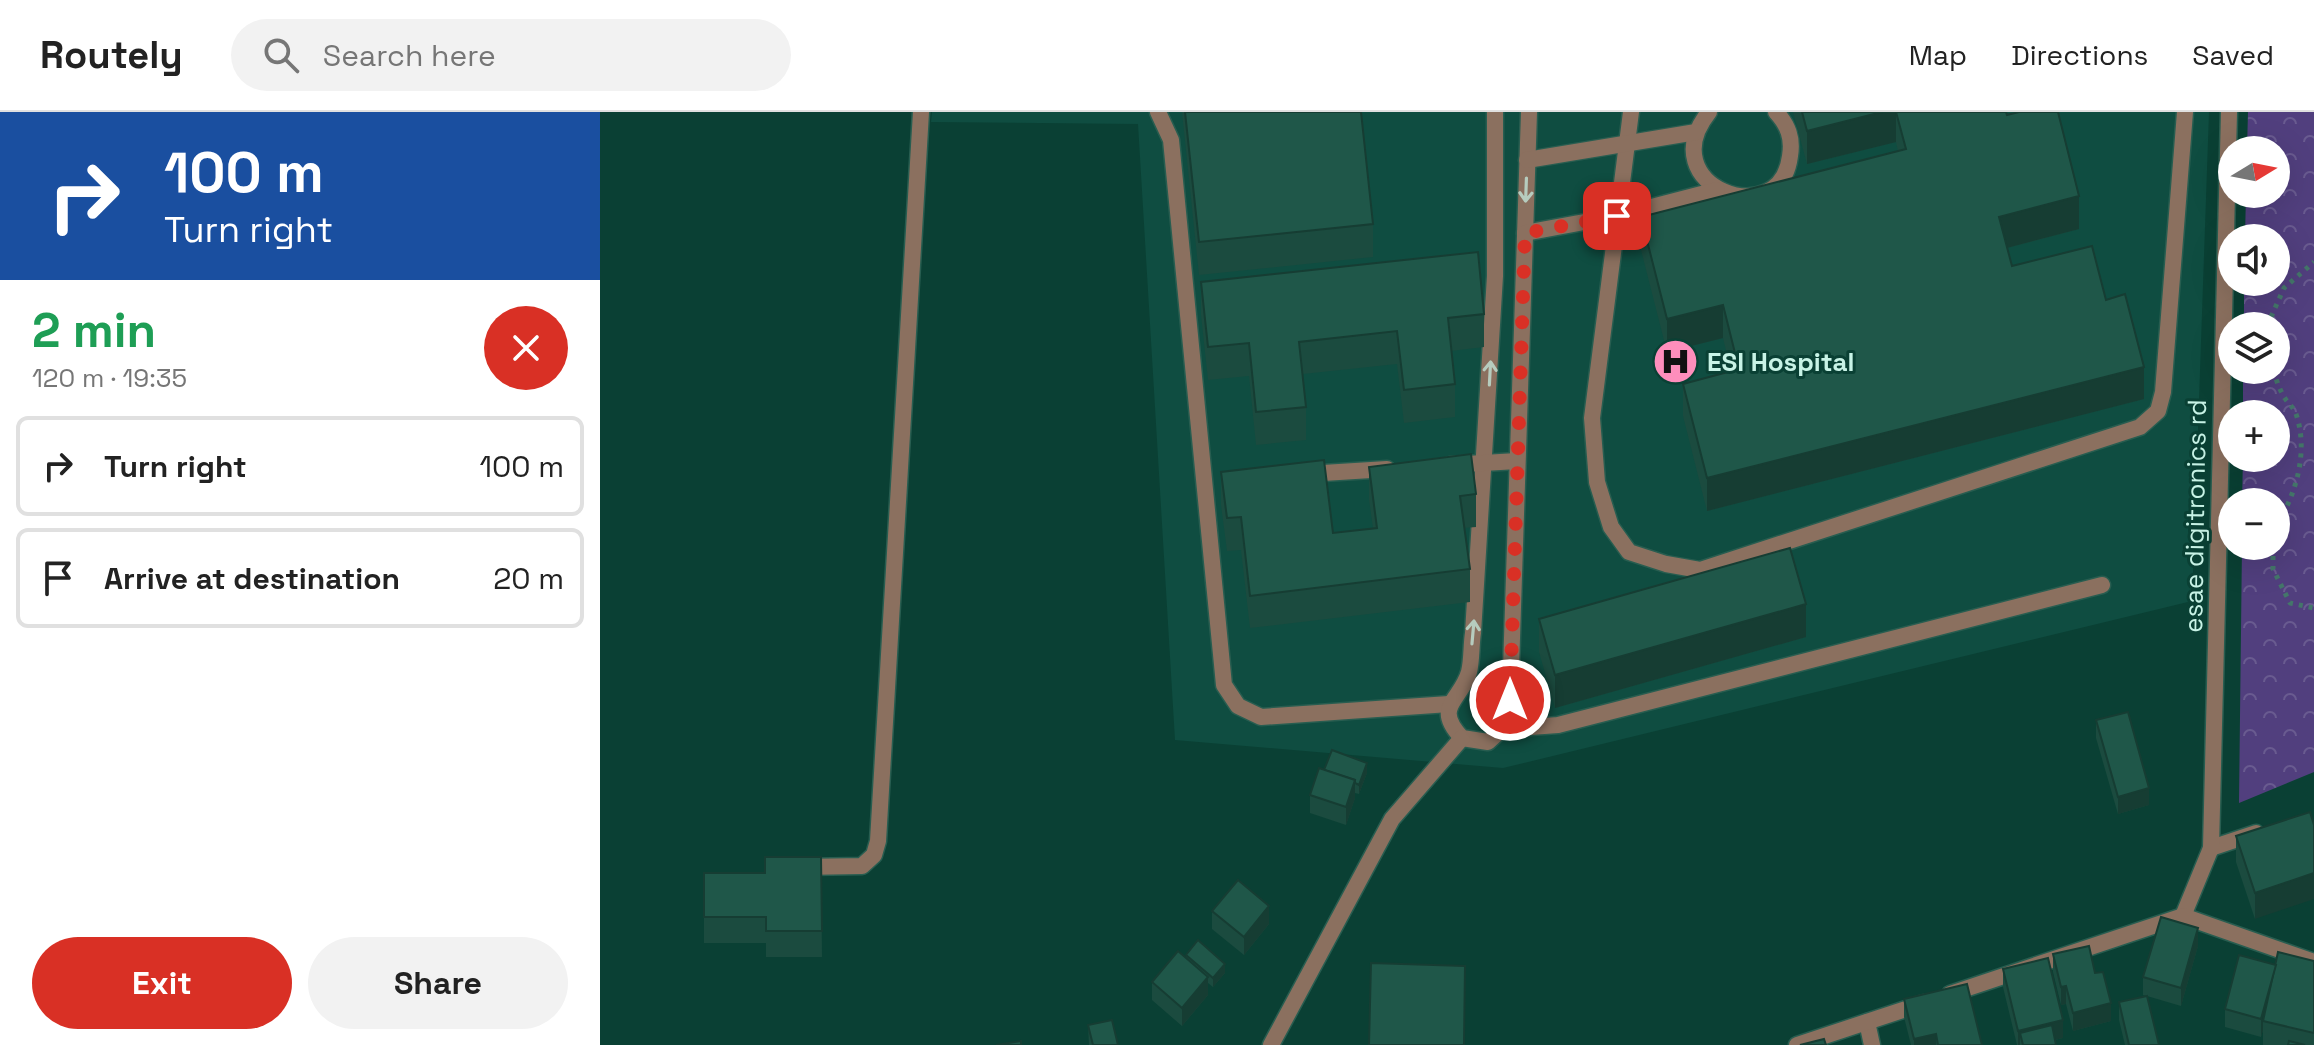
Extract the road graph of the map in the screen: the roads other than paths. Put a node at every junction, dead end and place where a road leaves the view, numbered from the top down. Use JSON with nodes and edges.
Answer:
{"nodes":[{"id":1,"x":921,"y":112,"type":"edge"},
{"id":2,"x":1158,"y":112,"type":"edge"},
{"id":3,"x":1495,"y":112,"type":"edge"},
{"id":4,"x":1529,"y":112,"type":"edge"},
{"id":5,"x":1631,"y":112,"type":"edge"},
{"id":6,"x":1709,"y":112,"type":"edge"},
{"id":7,"x":1776,"y":112,"type":"edge"},
{"id":8,"x":2184,"y":112,"type":"edge"},
{"id":9,"x":2229,"y":112,"type":"edge"},
{"id":10,"x":1696,"y":132,"type":"junction"},
{"id":11,"x":1627,"y":144,"type":"junction"},
{"id":12,"x":1527,"y":160,"type":"junction"},
{"id":13,"x":1717,"y":190,"type":"junction"},
{"id":14,"x":1617,"y":216,"type":"junction"},
{"id":15,"x":1525,"y":233,"type":"junction"},
{"id":16,"x":1517,"y":461,"type":"junction"},
{"id":17,"x":1485,"y":463,"type":"junction"},
{"id":18,"x":1438,"y":466,"type":"edge"},
{"id":19,"x":1407,"y":468,"type":"edge"},
{"id":20,"x":1298,"y":474,"type":"edge"},
{"id":21,"x":2102,"y":585,"type":"dead end"},
{"id":22,"x":1449,"y":704,"type":"junction"},
{"id":23,"x":1502,"y":729,"type":"junction"},
{"id":24,"x":1462,"y":738,"type":"junction"},
{"id":25,"x":2274,"y":826,"type":"edge"},
{"id":26,"x":2211,"y":848,"type":"junction"},
{"id":27,"x":786,"y":867,"type":"edge"},
{"id":28,"x":2183,"y":916,"type":"junction"},
{"id":29,"x":2314,"y":962,"type":"edge"},
{"id":30,"x":1867,"y":1022,"type":"junction"},
{"id":31,"x":1271,"y":1045,"type":"edge"},
{"id":32,"x":1797,"y":1045,"type":"edge"},
{"id":33,"x":1872,"y":1045,"type":"edge"}],
"edges":[{"from":1,"to":27,"type":"street"},
{"from":2,"to":22,"type":"street"},
{"from":17,"to":3,"type":"street","one_way":true},
{"from":4,"to":12,"type":"street"},
{"from":5,"to":11,"type":"street"},
{"from":6,"to":10,"type":"street"},
{"from":7,"to":13,"type":"street"},
{"from":8,"to":14,"type":"street"},
{"from":9,"to":26,"type":"street","name":"esae digitronics rd"},
{"from":10,"to":11,"type":"street"},
{"from":10,"to":13,"type":"street"},
{"from":11,"to":12,"type":"street"},
{"from":11,"to":14,"type":"street"},
{"from":12,"to":15,"type":"street","one_way":true},
{"from":13,"to":14,"type":"street"},
{"from":14,"to":15,"type":"street"},
{"from":15,"to":16,"type":"street"},
{"from":16,"to":17,"type":"street"},
{"from":16,"to":23,"type":"street"},
{"from":17,"to":18,"type":"street"},
{"from":22,"to":17,"type":"street","one_way":true},
{"from":19,"to":20,"type":"street"},
{"from":21,"to":23,"type":"street"},
{"from":22,"to":24,"type":"street"},
{"from":23,"to":24,"type":"street"},
{"from":24,"to":31,"type":"street"},
{"from":25,"to":26,"type":"street"},
{"from":26,"to":28,"type":"street","name":"esae digitronics rd"},
{"from":28,"to":29,"type":"street"},
{"from":28,"to":30,"type":"street"},
{"from":30,"to":32,"type":"street"},
{"from":30,"to":33,"type":"street"}]}
